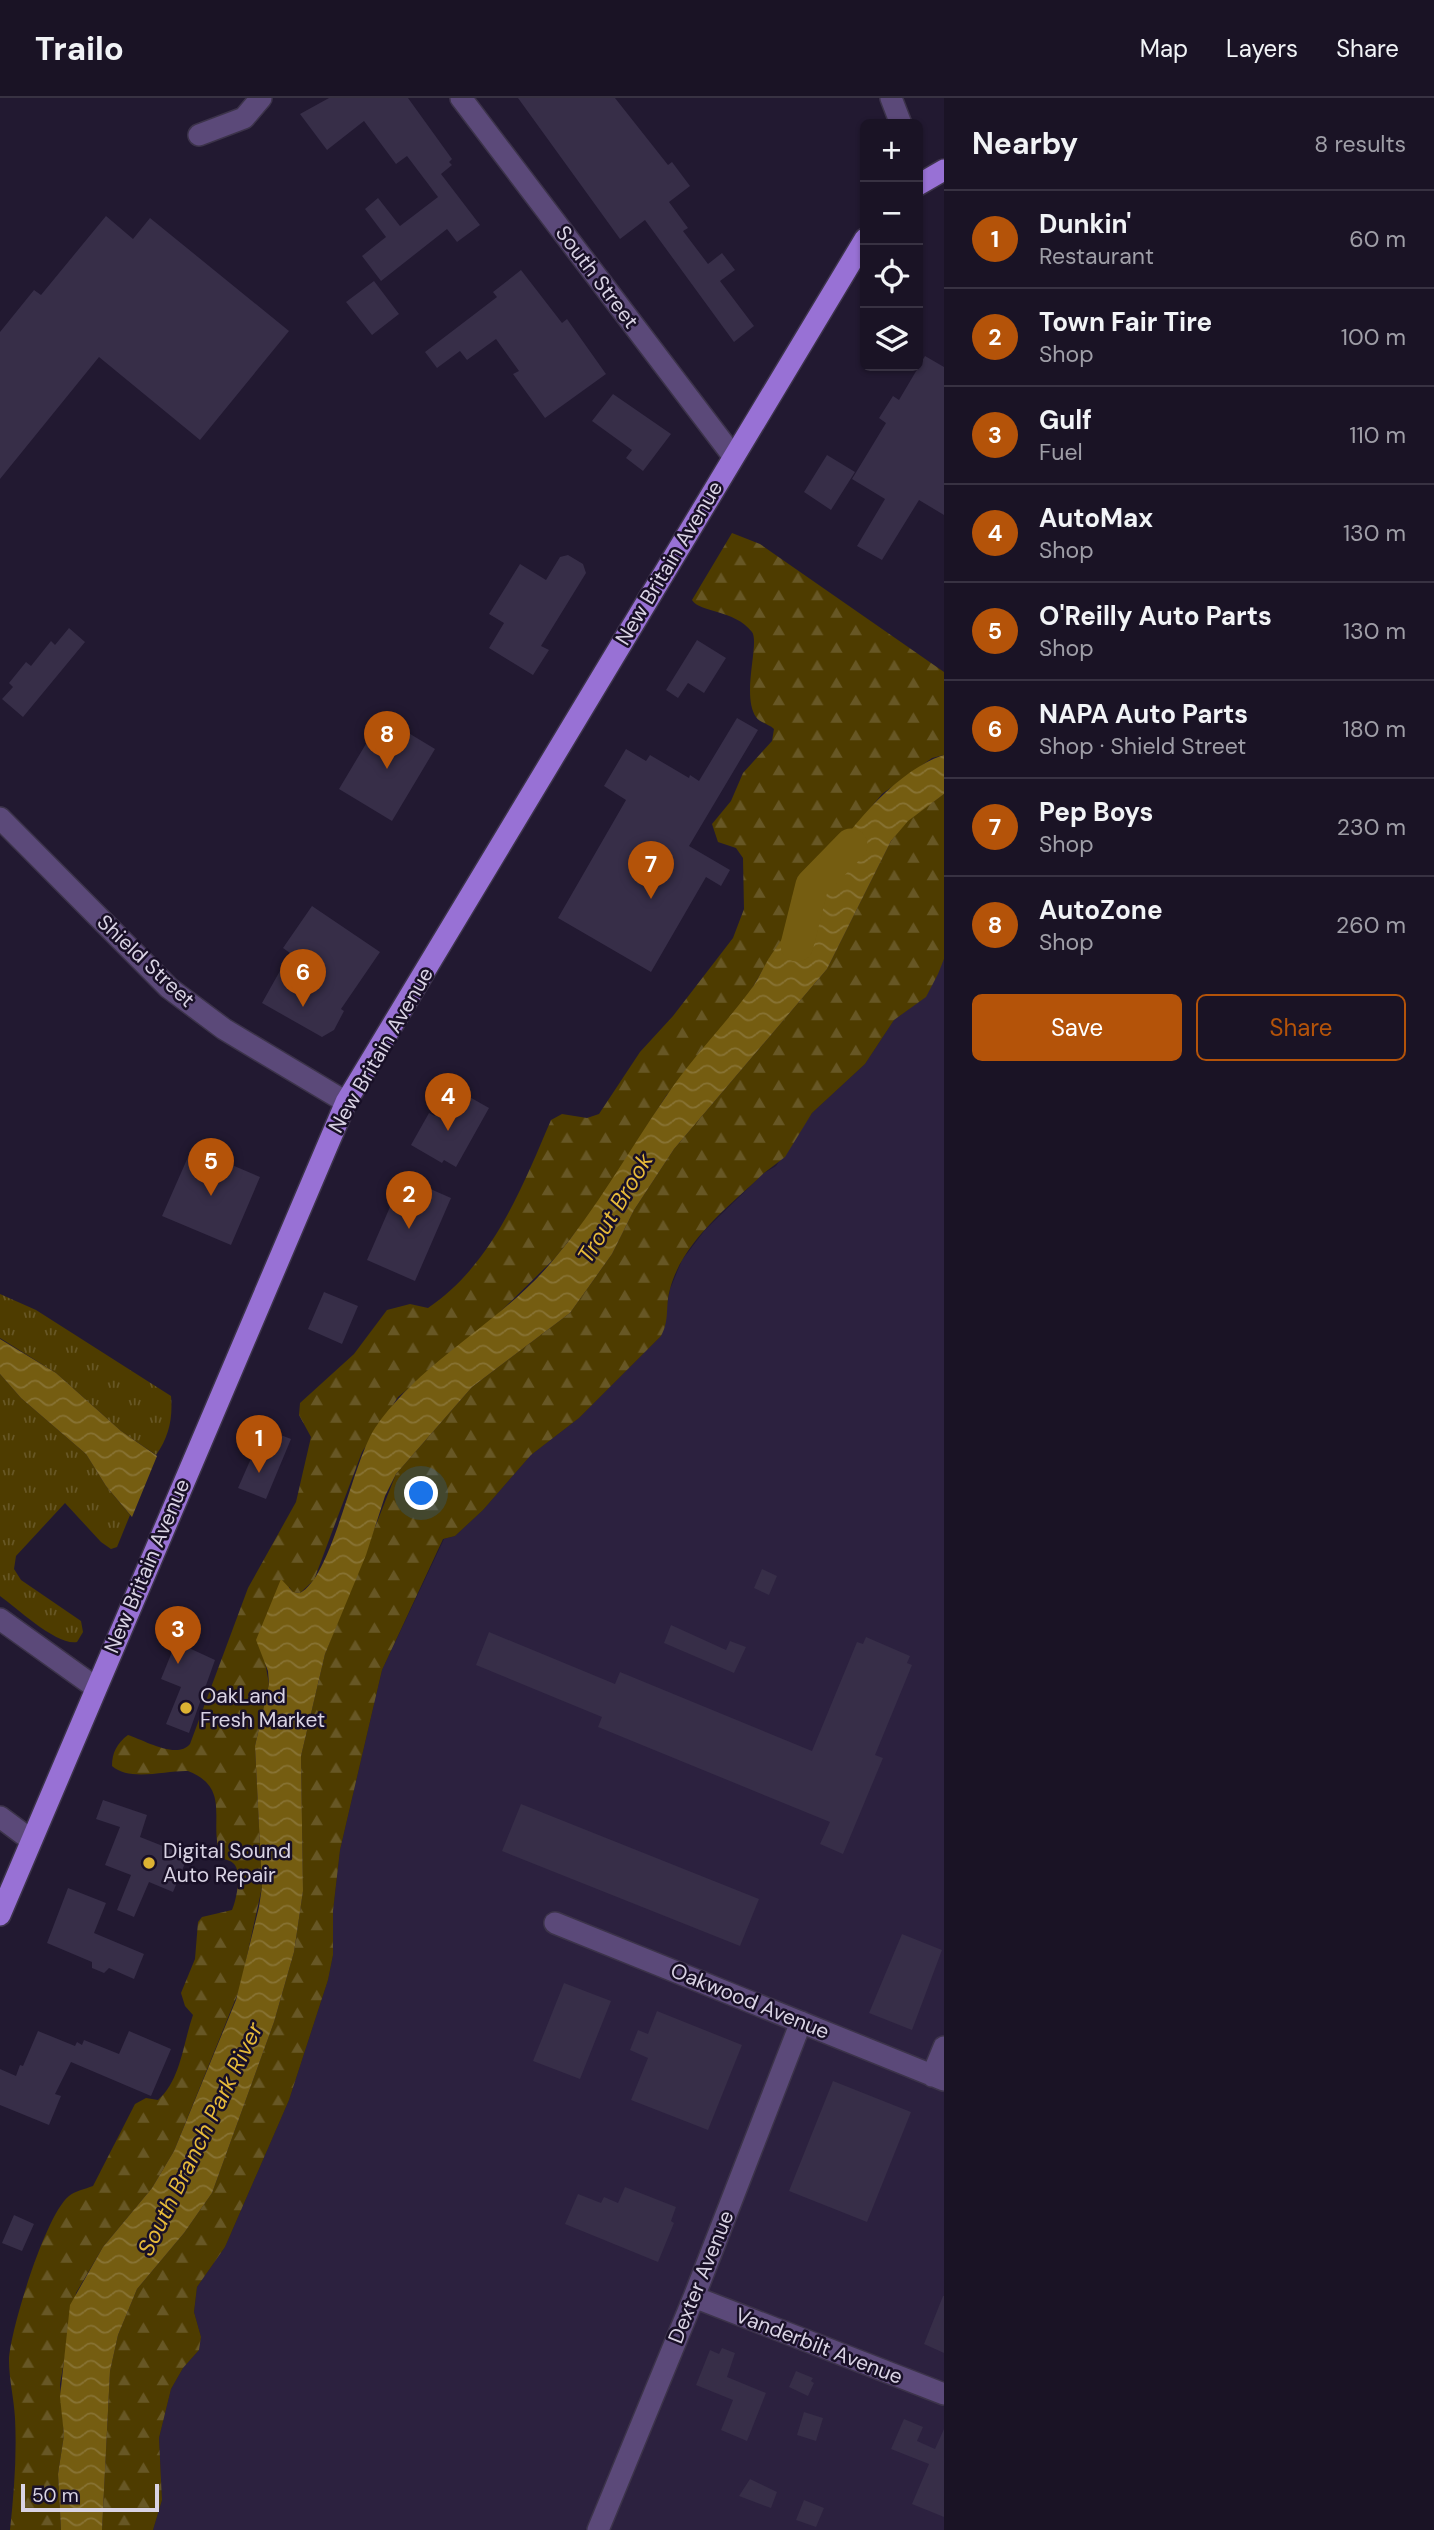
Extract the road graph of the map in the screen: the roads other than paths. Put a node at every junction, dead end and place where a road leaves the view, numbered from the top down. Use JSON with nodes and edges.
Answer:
{"nodes":[{"id":1,"x":261,"y":98,"type":"edge"},
{"id":2,"x":461,"y":98,"type":"edge"},
{"id":3,"x":891,"y":98,"type":"edge"},
{"id":4,"x":899,"y":119,"type":"edge"},
{"id":5,"x":199,"y":135,"type":"dead end"},
{"id":6,"x":944,"y":170,"type":"edge"},
{"id":7,"x":923,"y":177,"type":"edge"},
{"id":8,"x":861,"y":245,"type":"edge"},
{"id":9,"x":733,"y":456,"type":"junction"},
{"id":10,"x":0,"y":818,"type":"edge"},
{"id":11,"x":346,"y":1102,"type":"junction"},
{"id":12,"x":0,"y":1619,"type":"edge"},
{"id":13,"x":95,"y":1687,"type":"junction"},
{"id":14,"x":0,"y":1817,"type":"edge"},
{"id":15,"x":31,"y":1840,"type":"junction"},
{"id":16,"x":0,"y":1915,"type":"edge"},
{"id":17,"x":555,"y":1923,"type":"dead end"},
{"id":18,"x":801,"y":2022,"type":"junction"},
{"id":19,"x":944,"y":2047,"type":"edge"},
{"id":20,"x":938,"y":2078,"type":"edge"},
{"id":21,"x":694,"y":2297,"type":"junction"},
{"id":22,"x":944,"y":2394,"type":"edge"},
{"id":23,"x":598,"y":2530,"type":"edge"}],
"edges":[{"from":1,"to":5,"type":"street"},
{"from":2,"to":9,"type":"street","name":"South Street"},
{"from":3,"to":4,"type":"street"},
{"from":6,"to":7,"type":"main road"},
{"from":8,"to":9,"type":"main road","name":"New Britain Avenue"},
{"from":9,"to":11,"type":"main road","name":"New Britain Avenue"},
{"from":10,"to":11,"type":"street","name":"Shield Street"},
{"from":11,"to":13,"type":"main road","name":"New Britain Avenue"},
{"from":12,"to":13,"type":"street"},
{"from":13,"to":15,"type":"main road","name":"New Britain Avenue"},
{"from":14,"to":15,"type":"street"},
{"from":15,"to":16,"type":"main road","name":"New Britain Avenue"},
{"from":17,"to":18,"type":"street","name":"Oakwood Avenue"},
{"from":18,"to":20,"type":"street","name":"Oakwood Avenue"},
{"from":18,"to":21,"type":"street","name":"Dexter Avenue"},
{"from":19,"to":20,"type":"street"},
{"from":21,"to":22,"type":"street","name":"Vanderbilt Avenue"},
{"from":21,"to":23,"type":"street","name":"Dexter Avenue"}]}
